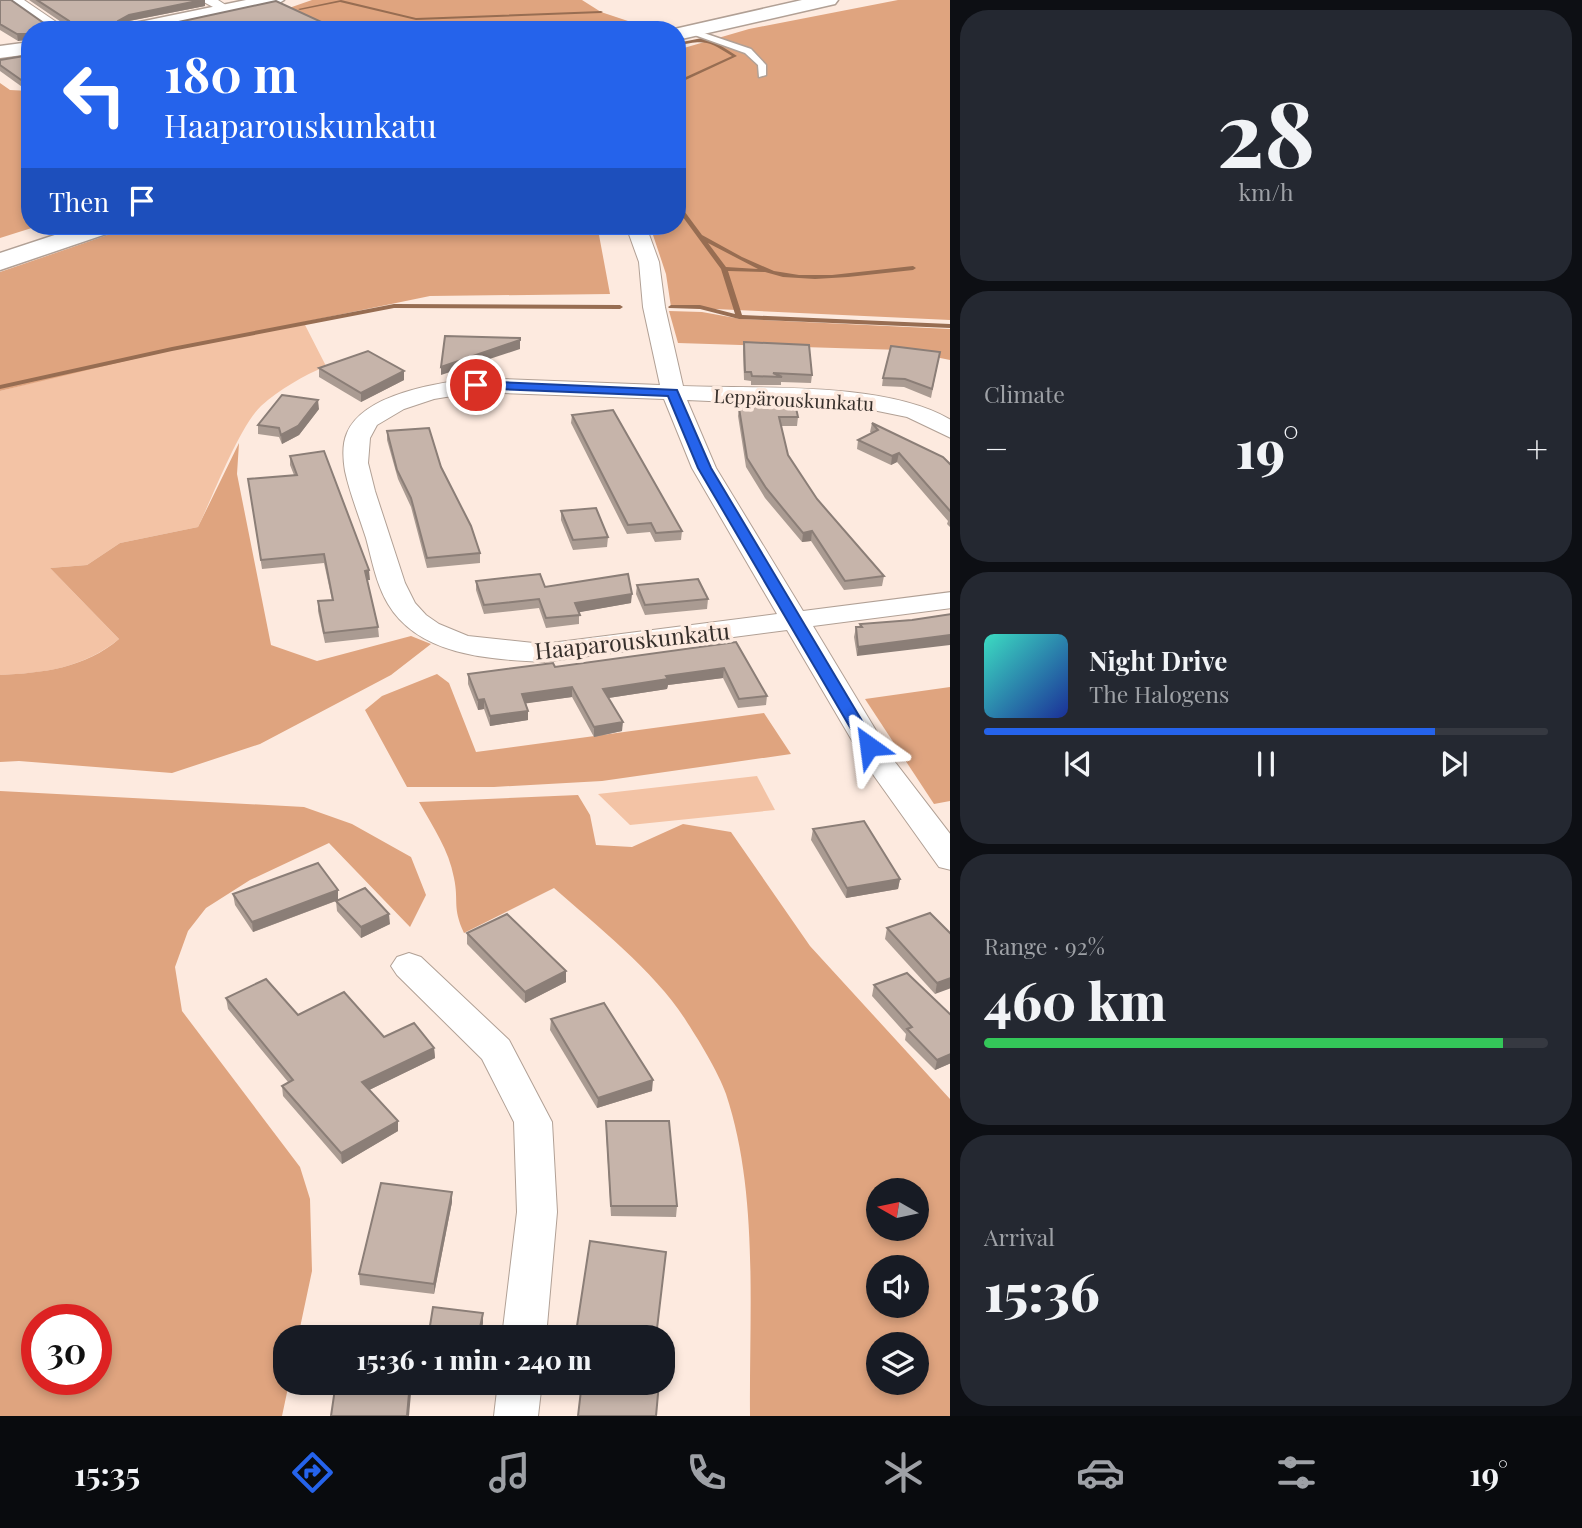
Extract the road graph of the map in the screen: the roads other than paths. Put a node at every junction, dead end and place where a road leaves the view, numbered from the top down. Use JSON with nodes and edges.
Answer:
{"nodes":[{"id":1,"x":14,"y":0,"type":"edge"},
{"id":2,"x":207,"y":0,"type":"edge"},
{"id":3,"x":274,"y":0,"type":"edge"},
{"id":4,"x":827,"y":0,"type":"edge"},
{"id":5,"x":228,"y":11,"type":"junction"},
{"id":6,"x":47,"y":21,"type":"edge"},
{"id":7,"x":176,"y":21,"type":"edge"},
{"id":8,"x":686,"y":33,"type":"edge"},
{"id":9,"x":686,"y":33,"type":"edge"},
{"id":10,"x":21,"y":49,"type":"edge"},
{"id":11,"x":0,"y":52,"type":"edge"},
{"id":12,"x":762,"y":75,"type":"dead end"},
{"id":13,"x":80,"y":235,"type":"edge"},
{"id":14,"x":639,"y":235,"type":"edge"},
{"id":15,"x":0,"y":262,"type":"edge"},
{"id":16,"x":673,"y":393,"type":"junction"},
{"id":17,"x":950,"y":431,"type":"edge"},
{"id":18,"x":950,"y":600,"type":"edge"},
{"id":19,"x":794,"y":621,"type":"junction"},
{"id":20,"x":950,"y":859,"type":"edge"},
{"id":21,"x":409,"y":967,"type":"dead end"},
{"id":22,"x":525,"y":1325,"type":"edge"},
{"id":23,"x":518,"y":1395,"type":"edge"},
{"id":24,"x":516,"y":1416,"type":"edge"}],
"edges":[{"from":1,"to":6,"type":"street"},
{"from":2,"to":5,"type":"street"},
{"from":3,"to":5,"type":"street"},
{"from":4,"to":8,"type":"street"},
{"from":5,"to":7,"type":"street"},
{"from":9,"to":12,"type":"lane"},
{"from":10,"to":11,"type":"street"},
{"from":13,"to":15,"type":"street"},
{"from":14,"to":16,"type":"street"},
{"from":16,"to":17,"type":"street","name":"Leppärouskunkatu"},
{"from":16,"to":19,"type":"street"},
{"from":16,"to":19,"type":"street","name":"Haaparouskunkatu"},
{"from":18,"to":19,"type":"street","name":"Haaparouskunkatu"},
{"from":19,"to":20,"type":"street"},
{"from":21,"to":22,"type":"street"},
{"from":23,"to":24,"type":"street"}]}
